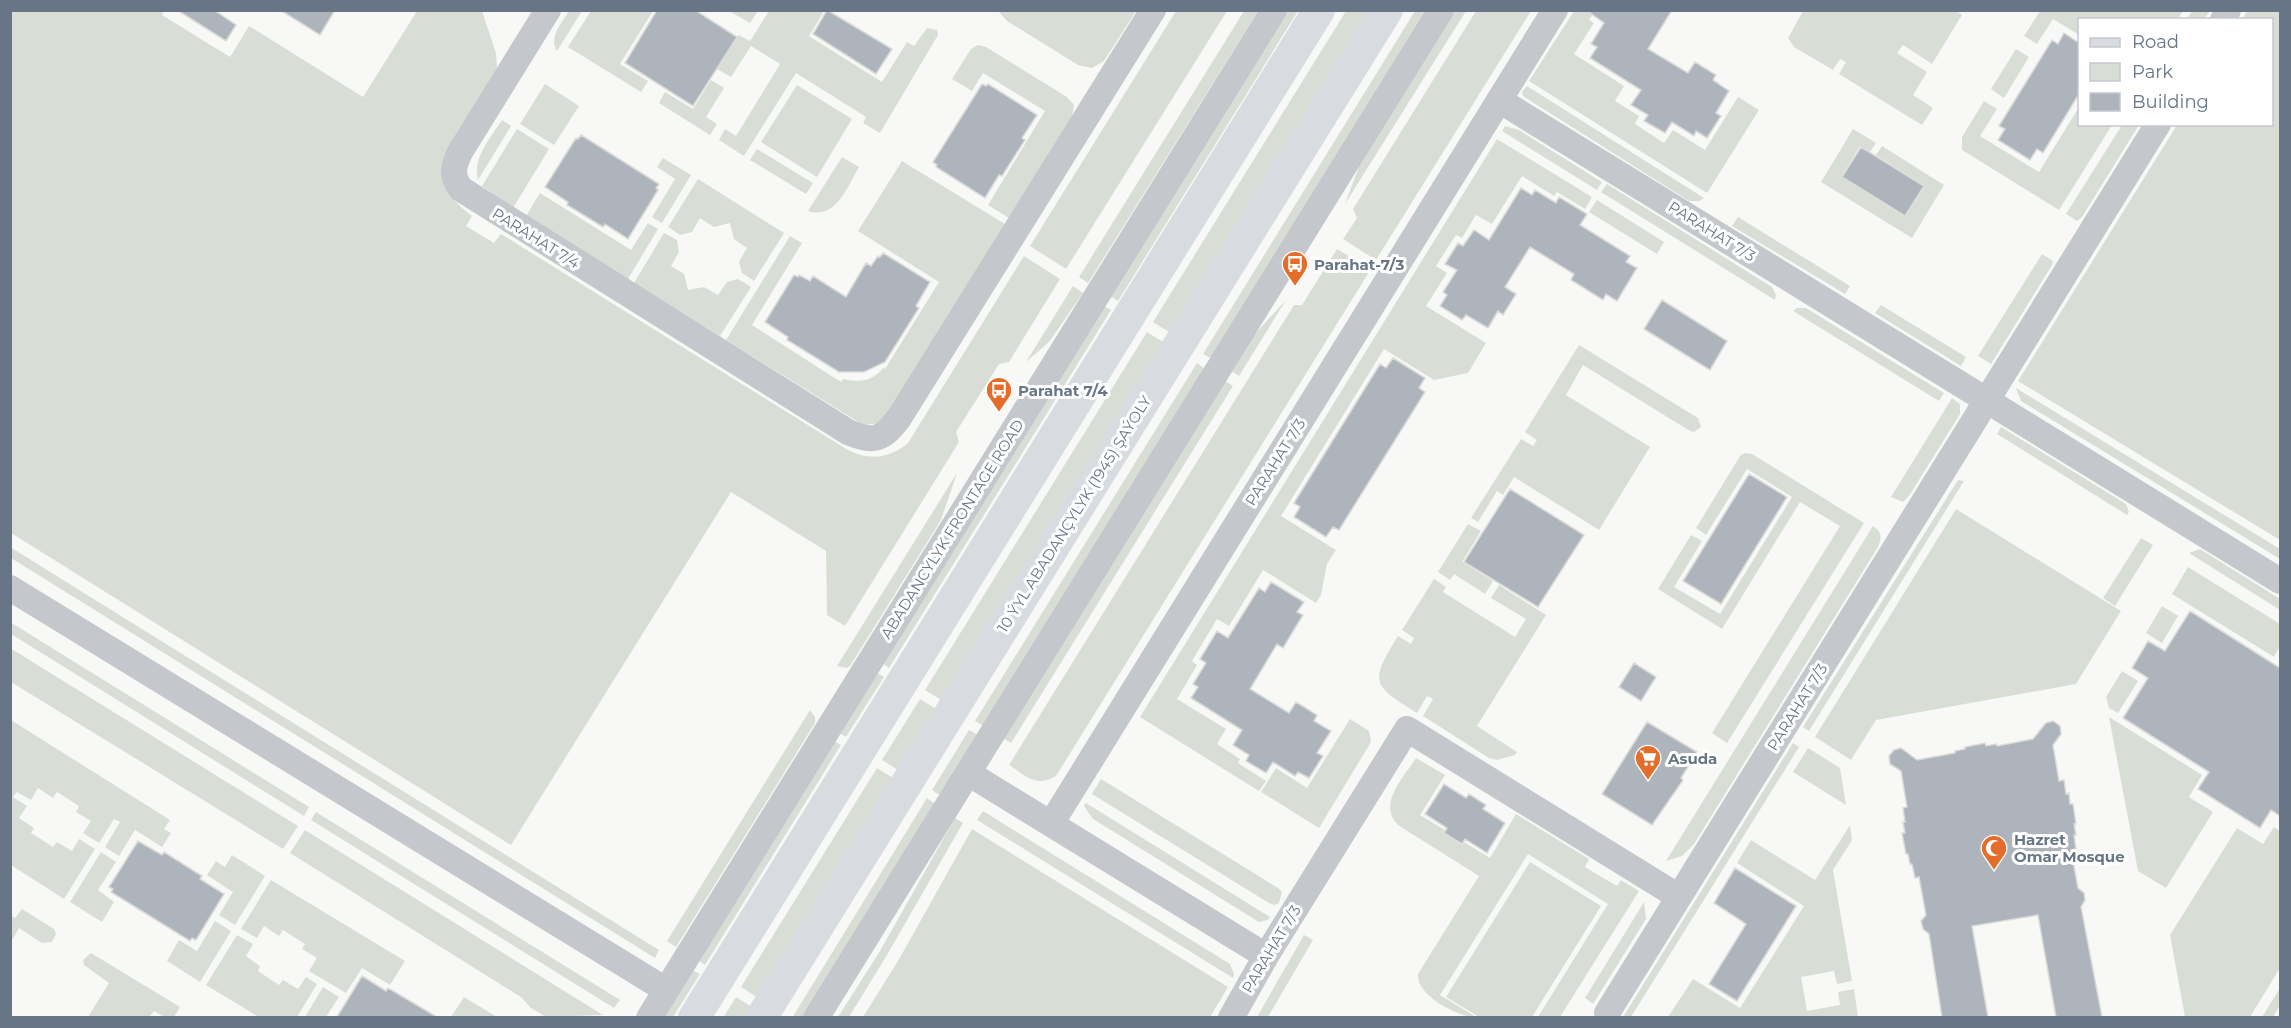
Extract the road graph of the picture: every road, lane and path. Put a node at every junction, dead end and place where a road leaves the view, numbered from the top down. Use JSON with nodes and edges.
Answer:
{"nodes":[{"id":1,"x":548,"y":10,"type":"edge"},
{"id":2,"x":1153,"y":10,"type":"edge"},
{"id":3,"x":1274,"y":10,"type":"edge"},
{"id":4,"x":1319,"y":10,"type":"edge"},
{"id":5,"x":1386,"y":10,"type":"edge"},
{"id":6,"x":1441,"y":10,"type":"edge"},
{"id":7,"x":1555,"y":10,"type":"edge"},
{"id":8,"x":1499,"y":100,"type":"junction"},
{"id":9,"x":2156,"y":126,"type":"edge"},
{"id":10,"x":1986,"y":401,"type":"junction"},
{"id":11,"x":2280,"y":581,"type":"edge"},
{"id":12,"x":10,"y":588,"type":"edge"},
{"id":13,"x":968,"y":773,"type":"junction"},
{"id":14,"x":1052,"y":824,"type":"junction"},
{"id":15,"x":1679,"y":897,"type":"junction"},
{"id":16,"x":1266,"y":956,"type":"junction"},
{"id":17,"x":666,"y":990,"type":"junction"},
{"id":18,"x":1607,"y":1013,"type":"dead end"},
{"id":19,"x":649,"y":1017,"type":"edge"},
{"id":20,"x":694,"y":1017,"type":"edge"},
{"id":21,"x":761,"y":1017,"type":"edge"},
{"id":22,"x":816,"y":1017,"type":"edge"},
{"id":23,"x":1231,"y":1017,"type":"edge"}],
"edges":[{"from":1,"to":2,"type":"street","name":"PARAHAT 7/4"},
{"from":3,"to":17,"type":"street","name":"ABADANCYLYK FRONTAGE ROAD"},
{"from":4,"to":20,"type":"main road"},
{"from":5,"to":21,"type":"main road","name":"10 ÝYL ABADANÇYLYK (1945) ŞAÝOLY"},
{"from":6,"to":13,"type":"street"},
{"from":7,"to":8,"type":"street","name":"PARAHAT 7/3"},
{"from":8,"to":10,"type":"street","name":"PARAHAT 7/3"},
{"from":8,"to":14,"type":"street","name":"PARAHAT 7/3"},
{"from":9,"to":10,"type":"street","name":"PARAHAT 7/3"},
{"from":10,"to":11,"type":"street","name":"PARAHAT 7/3"},
{"from":10,"to":15,"type":"street","name":"PARAHAT 7/3"},
{"from":12,"to":17,"type":"street"},
{"from":13,"to":14,"type":"street"},
{"from":13,"to":22,"type":"street"},
{"from":14,"to":16,"type":"street"},
{"from":15,"to":16,"type":"street","name":"PARAHAT 7/3"},
{"from":15,"to":18,"type":"street","name":"PARAHAT 7/3"},
{"from":16,"to":23,"type":"street","name":"PARAHAT 7/3"},
{"from":17,"to":19,"type":"street","name":"ABADANCYLYK FRONTAGE ROAD"}]}
